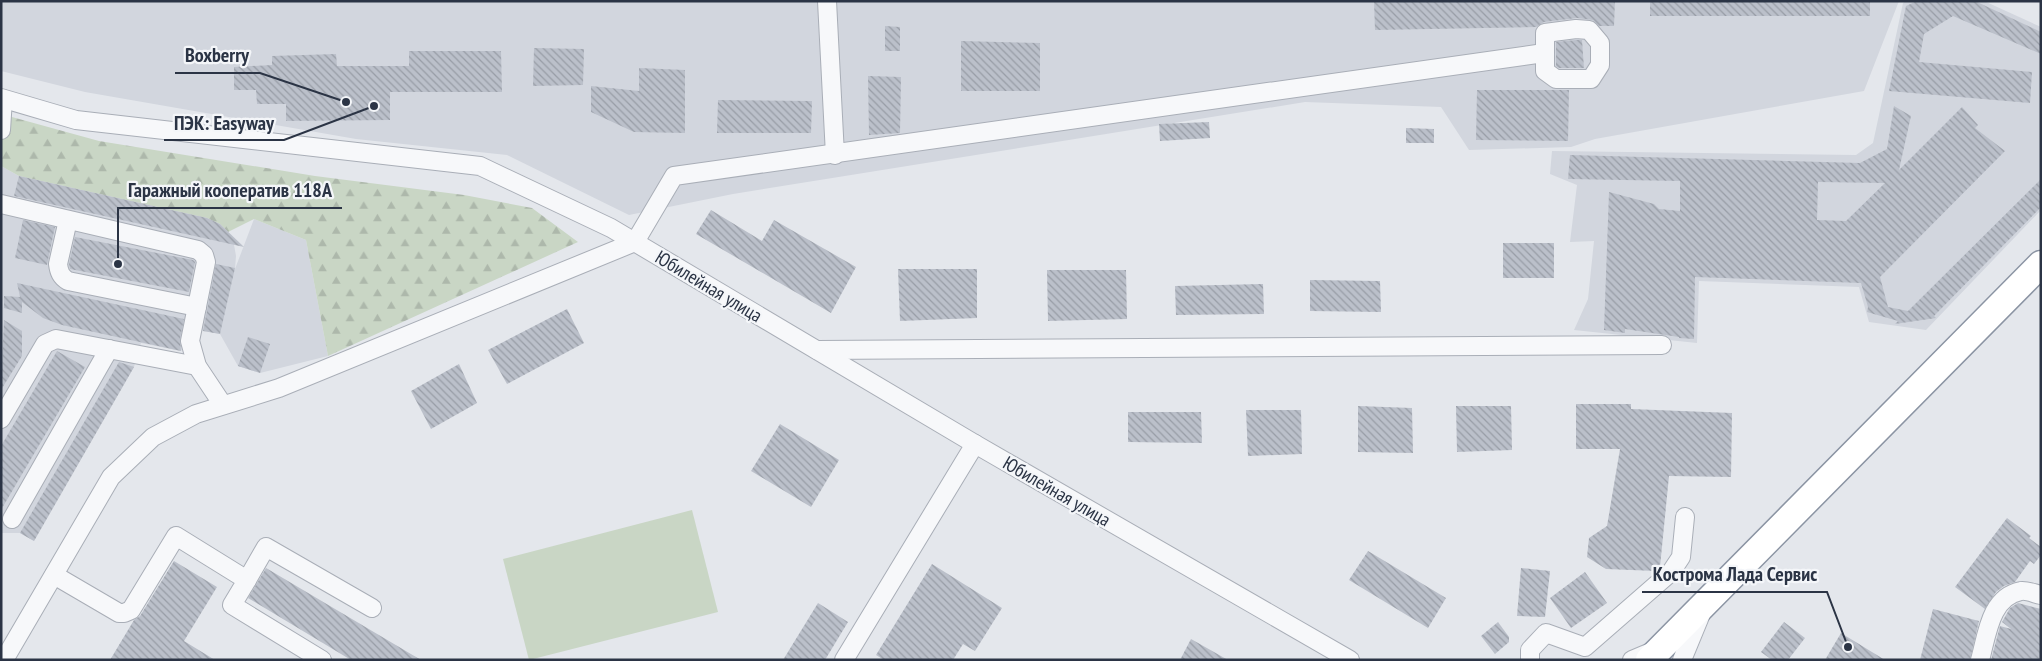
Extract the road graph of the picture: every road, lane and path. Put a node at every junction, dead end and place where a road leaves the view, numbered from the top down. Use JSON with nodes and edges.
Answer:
{"nodes":[{"id":1,"x":827,"y":1,"type":"edge"},
{"id":2,"x":1544,"y":53,"type":"dead end"},
{"id":3,"x":2,"y":99,"type":"edge"},
{"id":4,"x":1,"y":130,"type":"edge"},
{"id":5,"x":835,"y":155,"type":"junction"},
{"id":6,"x":1,"y":204,"type":"edge"},
{"id":7,"x":68,"y":220,"type":"junction"},
{"id":8,"x":635,"y":242,"type":"junction"},
{"id":9,"x":2041,"y":264,"type":"edge"},
{"id":10,"x":197,"y":307,"type":"junction"},
{"id":11,"x":1662,"y":346,"type":"dead end"},
{"id":12,"x":109,"y":349,"type":"junction"},
{"id":13,"x":817,"y":350,"type":"junction"},
{"id":14,"x":197,"y":366,"type":"junction"},
{"id":15,"x":223,"y":405,"type":"junction"},
{"id":16,"x":1,"y":419,"type":"edge"},
{"id":17,"x":975,"y":444,"type":"junction"},
{"id":18,"x":1685,"y":517,"type":"dead end"},
{"id":19,"x":12,"y":519,"type":"dead end"},
{"id":20,"x":54,"y":574,"type":"junction"},
{"id":21,"x":247,"y":580,"type":"junction"},
{"id":22,"x":2041,"y":595,"type":"edge"},
{"id":23,"x":1705,"y":605,"type":"junction"},
{"id":24,"x":372,"y":608,"type":"dead end"},
{"id":25,"x":1654,"y":654,"type":"edge"},
{"id":26,"x":4,"y":660,"type":"edge"},
{"id":27,"x":322,"y":660,"type":"edge"},
{"id":28,"x":844,"y":660,"type":"edge"},
{"id":29,"x":1350,"y":660,"type":"edge"},
{"id":30,"x":1530,"y":660,"type":"edge"},
{"id":31,"x":1632,"y":660,"type":"edge"},
{"id":32,"x":1682,"y":660,"type":"edge"},
{"id":33,"x":1980,"y":660,"type":"edge"}],
"edges":[{"from":1,"to":5,"type":"street"},
{"from":2,"to":5,"type":"street"},
{"from":3,"to":4,"type":"street"},
{"from":3,"to":8,"type":"street","name":"Юбилейная улица"},
{"from":5,"to":8,"type":"street"},
{"from":6,"to":7,"type":"street"},
{"from":7,"to":10,"type":"street"},
{"from":7,"to":10,"type":"street"},
{"from":8,"to":13,"type":"street","name":"Юбилейная улица"},
{"from":8,"to":15,"type":"street"},
{"from":9,"to":23,"type":"highway"},
{"from":10,"to":14,"type":"street"},
{"from":11,"to":13,"type":"street"},
{"from":12,"to":14,"type":"street"},
{"from":12,"to":16,"type":"street"},
{"from":12,"to":19,"type":"street"},
{"from":13,"to":17,"type":"street","name":"Юбилейная улица"},
{"from":14,"to":15,"type":"street"},
{"from":15,"to":20,"type":"street"},
{"from":17,"to":28,"type":"street"},
{"from":17,"to":29,"type":"street","name":"Юбилейная улица"},
{"from":18,"to":30,"type":"street"},
{"from":20,"to":21,"type":"street"},
{"from":20,"to":26,"type":"street"},
{"from":21,"to":24,"type":"street"},
{"from":21,"to":27,"type":"street"},
{"from":22,"to":33,"type":"street"},
{"from":23,"to":25,"type":"highway"},
{"from":23,"to":32,"type":"street"},
{"from":25,"to":31,"type":"street"}]}
